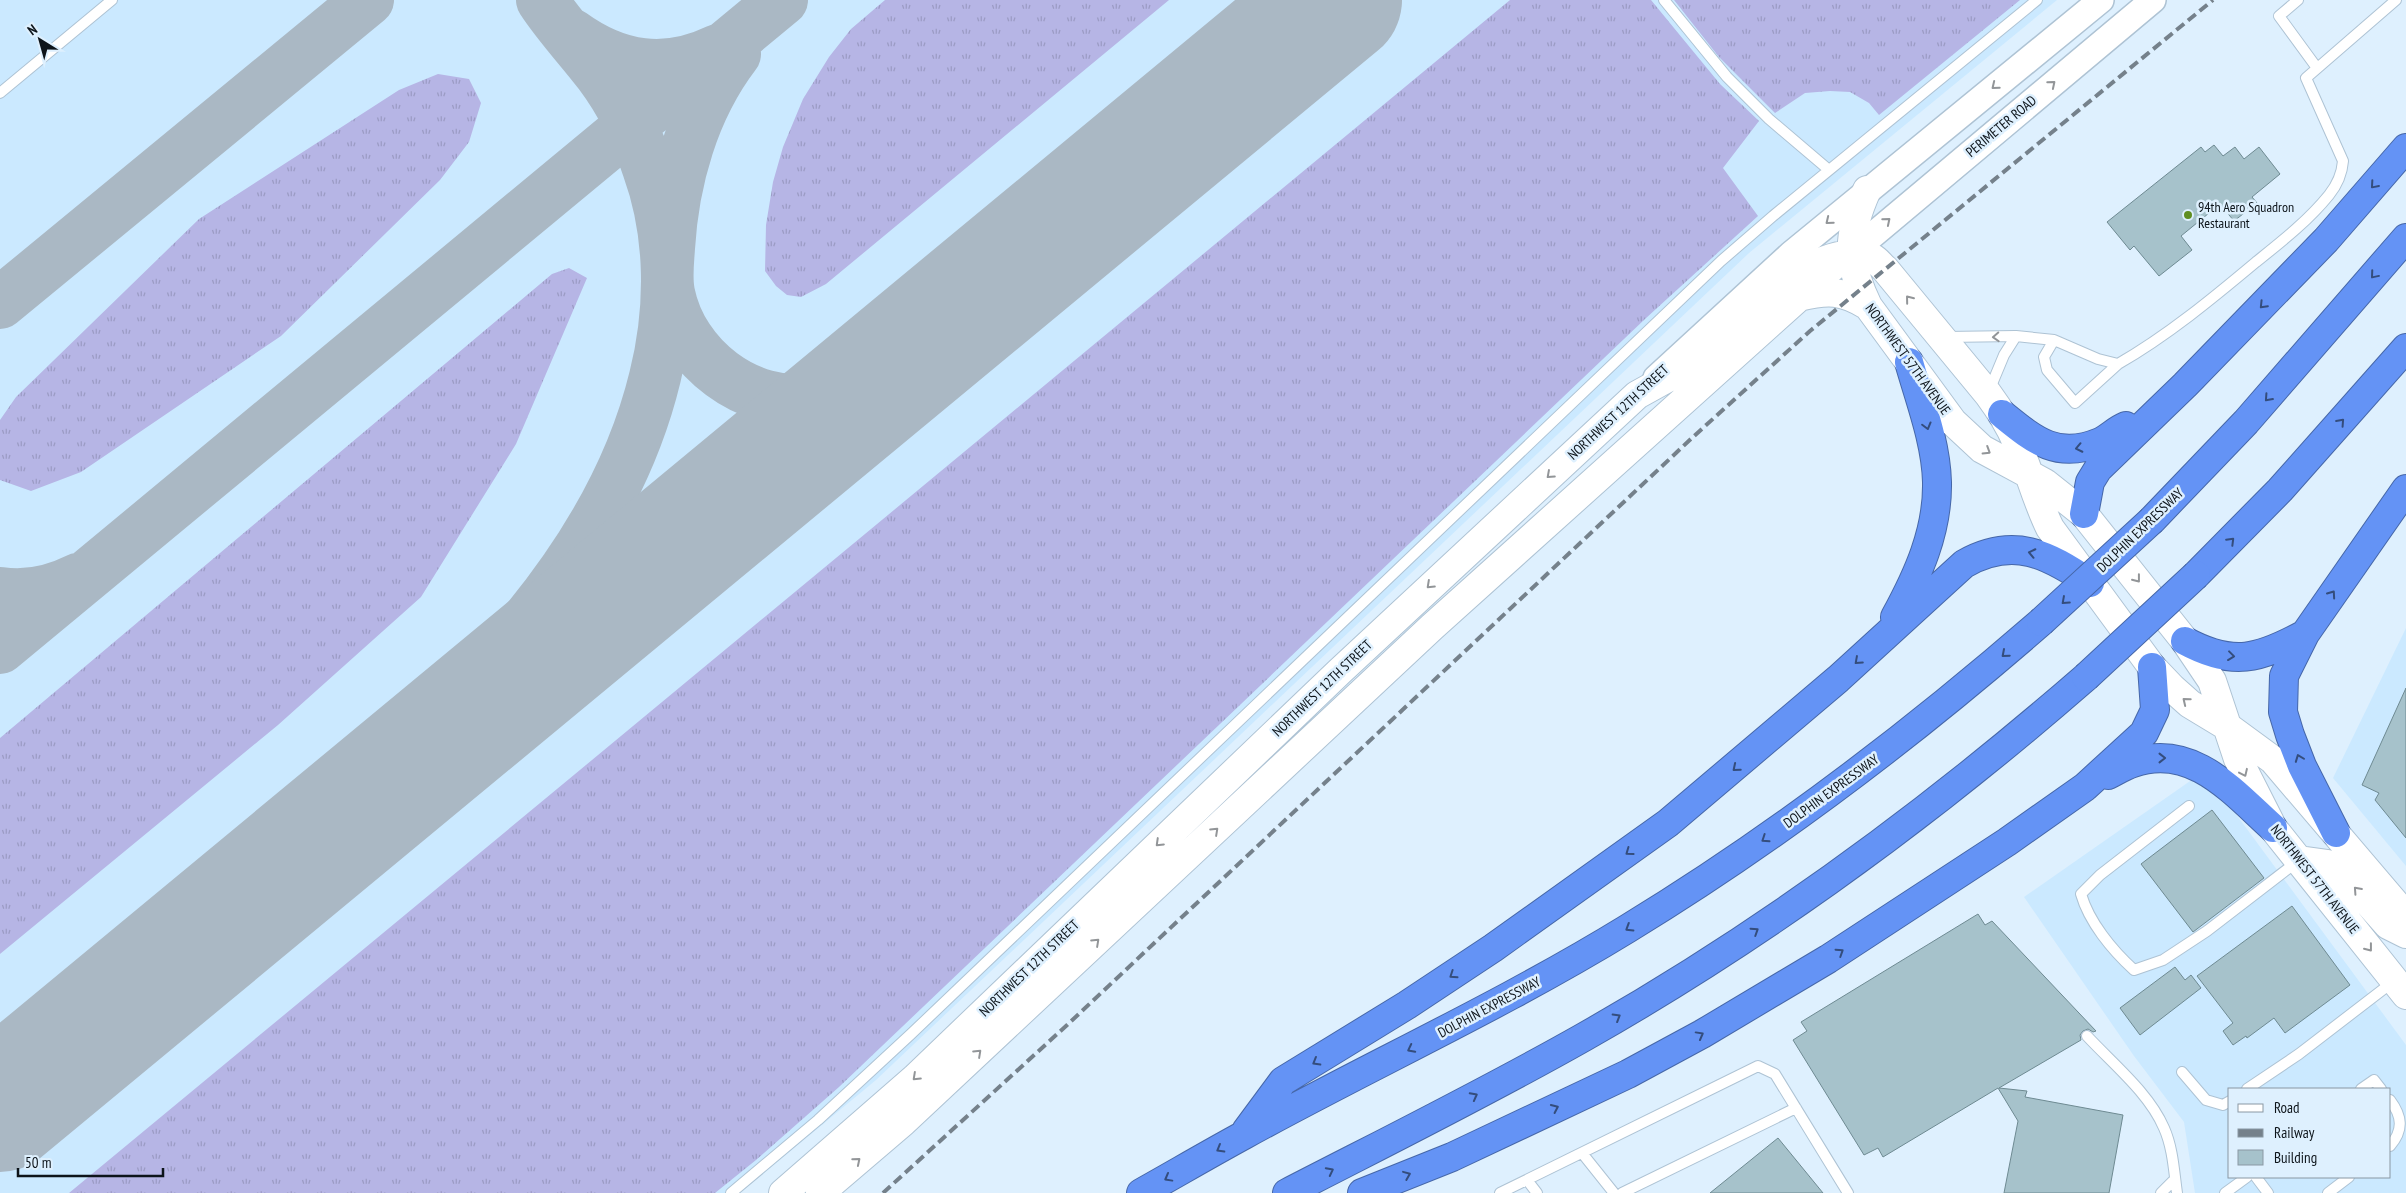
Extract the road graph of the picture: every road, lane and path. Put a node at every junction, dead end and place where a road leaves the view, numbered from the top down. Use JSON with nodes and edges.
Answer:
{"nodes":[{"id":1,"x":112,"y":0,"type":"edge"},
{"id":2,"x":1664,"y":0,"type":"edge"},
{"id":3,"x":2037,"y":0,"type":"edge"},
{"id":4,"x":2101,"y":0,"type":"edge"},
{"id":5,"x":2153,"y":0,"type":"edge"},
{"id":6,"x":2298,"y":0,"type":"edge"},
{"id":7,"x":2396,"y":0,"type":"edge"},
{"id":8,"x":2318,"y":68,"type":"junction"},
{"id":9,"x":0,"y":93,"type":"edge"},
{"id":10,"x":2406,"y":148,"type":"edge"},
{"id":11,"x":1829,"y":170,"type":"junction"},
{"id":12,"x":1867,"y":190,"type":"junction"},
{"id":13,"x":2406,"y":238,"type":"edge"},
{"id":14,"x":1850,"y":253,"type":"junction"},
{"id":15,"x":1800,"y":296,"type":"junction"},
{"id":16,"x":1868,"y":306,"type":"junction"},
{"id":17,"x":2016,"y":336,"type":"junction"},
{"id":18,"x":1940,"y":337,"type":"junction"},
{"id":19,"x":2054,"y":340,"type":"junction"},
{"id":20,"x":2406,"y":348,"type":"edge"},
{"id":21,"x":1909,"y":362,"type":"junction"},
{"id":22,"x":2118,"y":364,"type":"junction"},
{"id":23,"x":1637,"y":395,"type":"junction"},
{"id":24,"x":1995,"y":404,"type":"junction"},
{"id":25,"x":2155,"y":415,"type":"junction"},
{"id":26,"x":2028,"y":473,"type":"junction"},
{"id":27,"x":2406,"y":489,"type":"edge"},
{"id":28,"x":2084,"y":514,"type":"junction"},
{"id":29,"x":2090,"y":583,"type":"junction"},
{"id":30,"x":2304,"y":634,"type":"junction"},
{"id":31,"x":1884,"y":638,"type":"junction"},
{"id":32,"x":2185,"y":640,"type":"junction"},
{"id":33,"x":2152,"y":667,"type":"junction"},
{"id":34,"x":2228,"y":727,"type":"junction"},
{"id":35,"x":2085,"y":787,"type":"junction"},
{"id":36,"x":2190,"y":806,"type":"dead end"},
{"id":37,"x":2273,"y":828,"type":"junction"},
{"id":38,"x":2336,"y":833,"type":"junction"},
{"id":39,"x":2299,"y":860,"type":"junction"},
{"id":40,"x":2406,"y":916,"type":"edge"},
{"id":41,"x":2406,"y":934,"type":"edge"},
{"id":42,"x":2400,"y":988,"type":"edge"},
{"id":43,"x":2087,"y":1036,"type":"dead end"},
{"id":44,"x":2182,"y":1072,"type":"dead end"},
{"id":45,"x":2248,"y":1088,"type":"edge"},
{"id":46,"x":2362,"y":1088,"type":"edge"},
{"id":47,"x":2380,"y":1088,"type":"edge"},
{"id":48,"x":2391,"y":1101,"type":"edge"},
{"id":49,"x":2228,"y":1102,"type":"edge"},
{"id":50,"x":1796,"y":1108,"type":"junction"},
{"id":51,"x":1244,"y":1135,"type":"junction"},
{"id":52,"x":2391,"y":1144,"type":"edge"},
{"id":53,"x":1582,"y":1153,"type":"junction"},
{"id":54,"x":2246,"y":1178,"type":"edge"},
{"id":55,"x":2257,"y":1178,"type":"edge"},
{"id":56,"x":2348,"y":1178,"type":"edge"},
{"id":57,"x":2175,"y":1179,"type":"junction"},
{"id":58,"x":1527,"y":1180,"type":"junction"},
{"id":59,"x":731,"y":1193,"type":"edge"},
{"id":60,"x":783,"y":1193,"type":"edge"},
{"id":61,"x":820,"y":1193,"type":"edge"},
{"id":62,"x":1141,"y":1193,"type":"edge"},
{"id":63,"x":1287,"y":1193,"type":"edge"},
{"id":64,"x":1362,"y":1193,"type":"edge"},
{"id":65,"x":1500,"y":1193,"type":"edge"},
{"id":66,"x":1537,"y":1193,"type":"edge"},
{"id":67,"x":1614,"y":1193,"type":"edge"},
{"id":68,"x":1622,"y":1193,"type":"edge"},
{"id":69,"x":1848,"y":1193,"type":"edge"},
{"id":70,"x":2161,"y":1193,"type":"edge"},
{"id":71,"x":2177,"y":1193,"type":"edge"},
{"id":72,"x":2225,"y":1193,"type":"edge"},
{"id":73,"x":2268,"y":1193,"type":"edge"},
{"id":74,"x":2328,"y":1193,"type":"edge"}],
"edges":[{"from":1,"to":9,"type":"lane"},
{"from":2,"to":11,"type":"lane"},
{"from":3,"to":11,"type":"lane"},
{"from":4,"to":12,"type":"street","one_way":true},
{"from":14,"to":5,"type":"street","name":"PERIMETER ROAD","one_way":true},
{"from":6,"to":8,"type":"lane"},
{"from":7,"to":8,"type":"lane"},
{"from":8,"to":22,"type":"lane"},
{"from":10,"to":25,"type":"highway","one_way":true},
{"from":11,"to":59,"type":"lane"},
{"from":12,"to":14,"type":"main road"},
{"from":12,"to":23,"type":"street","name":"NORTHWEST 12TH STREET","one_way":true},
{"from":13,"to":51,"type":"highway","name":"DOLPHIN EXPRESSWAY","one_way":true,"bridge":true},
{"from":14,"to":15,"type":"street","name":"NORTHWEST 12TH STREET"},
{"from":14,"to":16,"type":"main road","name":"NORTHWEST 57TH AVENUE"},
{"from":18,"to":14,"type":"main road","one_way":true},
{"from":14,"to":23,"type":"main road"},
{"from":15,"to":16,"type":"main road"},
{"from":61,"to":15,"type":"main road","name":"NORTHWEST 12TH STREET","one_way":true},
{"from":16,"to":21,"type":"main road","name":"NORTHWEST 57TH AVENUE"},
{"from":17,"to":18,"type":"lane","one_way":true},
{"from":17,"to":19,"type":"lane"},
{"from":17,"to":24,"type":"lane"},
{"from":18,"to":24,"type":"main road"},
{"from":19,"to":22,"type":"lane"},
{"from":19,"to":22,"type":"lane"},
{"from":63,"to":20,"type":"highway","one_way":true,"bridge":true},
{"from":21,"to":26,"type":"main road","name":"NORTHWEST 57TH AVENUE","one_way":true},
{"from":21,"to":31,"type":"highway","one_way":true},
{"from":23,"to":60,"type":"main road","name":"NORTHWEST 12TH STREET","one_way":true},
{"from":25,"to":24,"type":"highway","one_way":true},
{"from":24,"to":26,"type":"main road"},
{"from":25,"to":28,"type":"highway"},
{"from":26,"to":28,"type":"main road","name":"NORTHWEST 57TH AVENUE"},
{"from":26,"to":29,"type":"main road"},
{"from":30,"to":27,"type":"highway","one_way":true},
{"from":28,"to":32,"type":"main road","name":"NORTHWEST 57TH AVENUE","one_way":true},
{"from":29,"to":31,"type":"highway","one_way":true},
{"from":29,"to":33,"type":"main road"},
{"from":32,"to":30,"type":"highway","one_way":true},
{"from":38,"to":30,"type":"highway","one_way":true},
{"from":31,"to":51,"type":"highway","one_way":true},
{"from":32,"to":34,"type":"main road","name":"NORTHWEST 57TH AVENUE"},
{"from":34,"to":33,"type":"main road","one_way":true},
{"from":33,"to":35,"type":"highway"},
{"from":34,"to":37,"type":"main road","name":"NORTHWEST 57TH AVENUE","one_way":true},
{"from":34,"to":38,"type":"main road"},
{"from":35,"to":37,"type":"highway","one_way":true},
{"from":64,"to":35,"type":"highway","one_way":true},
{"from":36,"to":39,"type":"lane"},
{"from":37,"to":39,"type":"main road","name":"NORTHWEST 57TH AVENUE"},
{"from":38,"to":40,"type":"main road"},
{"from":41,"to":39,"type":"main road","one_way":true},
{"from":39,"to":42,"type":"main road","name":"NORTHWEST 57TH AVENUE","one_way":true},
{"from":42,"to":45,"type":"lane"},
{"from":43,"to":57,"type":"lane"},
{"from":44,"to":49,"type":"lane"},
{"from":46,"to":47,"type":"lane"},
{"from":48,"to":52,"type":"lane"},
{"from":50,"to":53,"type":"lane"},
{"from":50,"to":68,"type":"lane"},
{"from":50,"to":69,"type":"lane"},
{"from":51,"to":62,"type":"highway","name":"DOLPHIN EXPRESSWAY","one_way":true},
{"from":53,"to":58,"type":"lane"},
{"from":53,"to":67,"type":"lane"},
{"from":54,"to":72,"type":"lane"},
{"from":55,"to":73,"type":"lane"},
{"from":56,"to":74,"type":"lane"},
{"from":57,"to":70,"type":"lane"},
{"from":57,"to":71,"type":"lane"},
{"from":58,"to":65,"type":"lane"},
{"from":58,"to":66,"type":"lane"}]}
